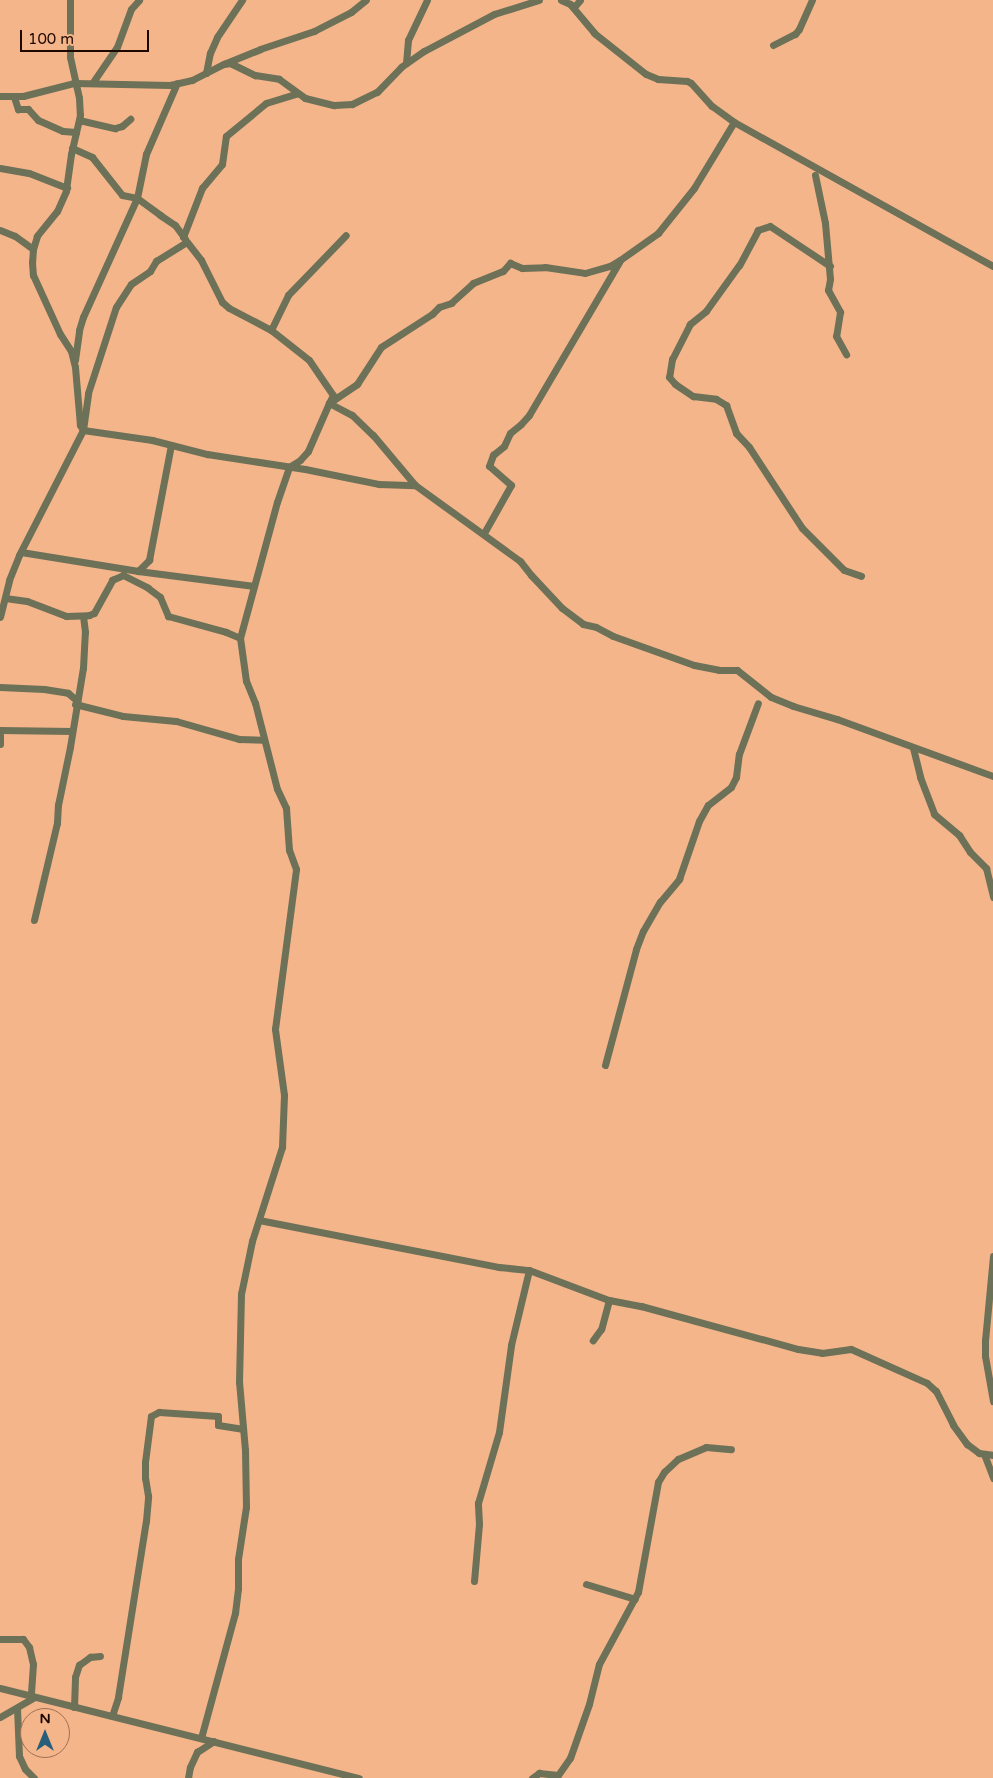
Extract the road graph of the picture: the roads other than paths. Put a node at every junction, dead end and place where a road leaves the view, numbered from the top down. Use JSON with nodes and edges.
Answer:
{"nodes":[{"id":1,"x":70,"y":0,"type":"edge"},
{"id":2,"x":140,"y":0,"type":"edge"},
{"id":3,"x":242,"y":0,"type":"edge"},
{"id":4,"x":366,"y":0,"type":"edge"},
{"id":5,"x":428,"y":0,"type":"edge"},
{"id":6,"x":538,"y":0,"type":"edge"},
{"id":7,"x":560,"y":0,"type":"edge"},
{"id":8,"x":580,"y":0,"type":"edge"},
{"id":9,"x":812,"y":0,"type":"edge"},
{"id":10,"x":574,"y":7,"type":"junction"},
{"id":11,"x":773,"y":45,"type":"dead end"},
{"id":12,"x":406,"y":63,"type":"junction"},
{"id":13,"x":224,"y":64,"type":"junction"},
{"id":14,"x":206,"y":73,"type":"junction"},
{"id":15,"x":74,"y":82,"type":"junction"},
{"id":16,"x":93,"y":82,"type":"junction"},
{"id":17,"x":177,"y":83,"type":"junction"},
{"id":18,"x":296,"y":94,"type":"junction"},
{"id":19,"x":0,"y":96,"type":"edge"},
{"id":20,"x":14,"y":97,"type":"junction"},
{"id":21,"x":130,"y":119,"type":"dead end"},
{"id":22,"x":79,"y":120,"type":"junction"},
{"id":23,"x":734,"y":122,"type":"junction"},
{"id":24,"x":76,"y":132,"type":"junction"},
{"id":25,"x":72,"y":148,"type":"junction"},
{"id":26,"x":0,"y":168,"type":"edge"},
{"id":27,"x":815,"y":175,"type":"dead end"},
{"id":28,"x":67,"y":188,"type":"junction"},
{"id":29,"x":137,"y":198,"type":"junction"},
{"id":30,"x":0,"y":230,"type":"edge"},
{"id":31,"x":346,"y":235,"type":"dead end"},
{"id":32,"x":185,"y":239,"type":"junction"},
{"id":33,"x":33,"y":249,"type":"junction"},
{"id":34,"x":620,"y":260,"type":"junction"},
{"id":35,"x":830,"y":266,"type":"junction"},
{"id":36,"x":993,"y":266,"type":"edge"},
{"id":37,"x":271,"y":330,"type":"junction"},
{"id":38,"x":846,"y":354,"type":"dead end"},
{"id":39,"x":75,"y":367,"type":"junction"},
{"id":40,"x":329,"y":403,"type":"junction"},
{"id":41,"x":83,"y":430,"type":"junction"},
{"id":42,"x":171,"y":445,"type":"junction"},
{"id":43,"x":289,"y":467,"type":"junction"},
{"id":44,"x":415,"y":485,"type":"junction"},
{"id":45,"x":484,"y":533,"type":"junction"},
{"id":46,"x":21,"y":552,"type":"junction"},
{"id":47,"x":138,"y":571,"type":"junction"},
{"id":48,"x":861,"y":576,"type":"dead end"},
{"id":49,"x":254,"y":586,"type":"junction"},
{"id":50,"x":5,"y":598,"type":"junction"},
{"id":51,"x":83,"y":616,"type":"junction"},
{"id":52,"x":0,"y":617,"type":"edge"},
{"id":53,"x":240,"y":638,"type":"junction"},
{"id":54,"x":0,"y":687,"type":"edge"},
{"id":55,"x":76,"y":702,"type":"junction"},
{"id":56,"x":758,"y":704,"type":"dead end"},
{"id":57,"x":0,"y":730,"type":"edge"},
{"id":58,"x":72,"y":731,"type":"junction"},
{"id":59,"x":0,"y":735,"type":"edge"},
{"id":60,"x":264,"y":740,"type":"junction"},
{"id":61,"x":0,"y":744,"type":"edge"},
{"id":62,"x":913,"y":748,"type":"junction"},
{"id":63,"x":993,"y":776,"type":"edge"},
{"id":64,"x":993,"y":897,"type":"edge"},
{"id":65,"x":34,"y":920,"type":"dead end"},
{"id":66,"x":604,"y":1065,"type":"dead end"},
{"id":67,"x":259,"y":1220,"type":"junction"},
{"id":68,"x":993,"y":1256,"type":"edge"},
{"id":69,"x":529,"y":1270,"type":"junction"},
{"id":70,"x":609,"y":1300,"type":"junction"},
{"id":71,"x":593,"y":1340,"type":"dead end"},
{"id":72,"x":993,"y":1401,"type":"edge"},
{"id":73,"x":242,"y":1429,"type":"junction"},
{"id":74,"x":731,"y":1449,"type":"dead end"},
{"id":75,"x":984,"y":1454,"type":"junction"},
{"id":76,"x":993,"y":1454,"type":"edge"},
{"id":77,"x":993,"y":1478,"type":"edge"},
{"id":78,"x":474,"y":1581,"type":"dead end"},
{"id":79,"x":586,"y":1584,"type":"dead end"},
{"id":80,"x":635,"y":1599,"type":"junction"},
{"id":81,"x":0,"y":1639,"type":"edge"},
{"id":82,"x":100,"y":1656,"type":"dead end"},
{"id":83,"x":0,"y":1688,"type":"edge"},
{"id":84,"x":32,"y":1697,"type":"junction"},
{"id":85,"x":74,"y":1707,"type":"junction"},
{"id":86,"x":17,"y":1708,"type":"junction"},
{"id":87,"x":112,"y":1716,"type":"junction"},
{"id":88,"x":0,"y":1718,"type":"edge"},
{"id":89,"x":202,"y":1738,"type":"junction"},
{"id":90,"x":214,"y":1741,"type":"junction"},
{"id":91,"x":34,"y":1778,"type":"edge"},
{"id":92,"x":188,"y":1778,"type":"edge"},
{"id":93,"x":359,"y":1778,"type":"edge"},
{"id":94,"x":532,"y":1778,"type":"edge"}],
"edges":[{"from":1,"to":15,"type":"street"},
{"from":2,"to":16,"type":"street"},
{"from":3,"to":14,"type":"street"},
{"from":4,"to":13,"type":"street"},
{"from":5,"to":12,"type":"street"},
{"from":6,"to":12,"type":"street"},
{"from":7,"to":10,"type":"street"},
{"from":8,"to":10,"type":"street"},
{"from":9,"to":11,"type":"street"},
{"from":10,"to":23,"type":"street"},
{"from":12,"to":18,"type":"street"},
{"from":13,"to":14,"type":"street"},
{"from":13,"to":18,"type":"street"},
{"from":14,"to":17,"type":"street"},
{"from":15,"to":16,"type":"street"},
{"from":15,"to":20,"type":"street"},
{"from":15,"to":22,"type":"street"},
{"from":16,"to":17,"type":"street"},
{"from":17,"to":29,"type":"street"},
{"from":18,"to":32,"type":"street"},
{"from":19,"to":20,"type":"street"},
{"from":20,"to":24,"type":"street"},
{"from":21,"to":22,"type":"street"},
{"from":22,"to":24,"type":"street"},
{"from":23,"to":34,"type":"street"},
{"from":23,"to":36,"type":"street"},
{"from":24,"to":25,"type":"street"},
{"from":25,"to":28,"type":"street"},
{"from":25,"to":29,"type":"street"},
{"from":26,"to":28,"type":"street"},
{"from":27,"to":35,"type":"street"},
{"from":28,"to":33,"type":"street"},
{"from":29,"to":32,"type":"street"},
{"from":29,"to":39,"type":"street"},
{"from":30,"to":33,"type":"street"},
{"from":31,"to":37,"type":"street"},
{"from":32,"to":37,"type":"street"},
{"from":32,"to":41,"type":"street"},
{"from":33,"to":39,"type":"street"},
{"from":34,"to":40,"type":"street"},
{"from":34,"to":45,"type":"street"},
{"from":35,"to":38,"type":"street"},
{"from":35,"to":48,"type":"street"},
{"from":37,"to":40,"type":"street"},
{"from":39,"to":41,"type":"street"},
{"from":40,"to":43,"type":"street"},
{"from":40,"to":44,"type":"street"},
{"from":41,"to":42,"type":"street"},
{"from":41,"to":46,"type":"street"},
{"from":42,"to":43,"type":"street"},
{"from":42,"to":47,"type":"street"},
{"from":43,"to":44,"type":"street"},
{"from":43,"to":49,"type":"street"},
{"from":44,"to":45,"type":"street"},
{"from":45,"to":62,"type":"street"},
{"from":46,"to":47,"type":"street"},
{"from":46,"to":50,"type":"street"},
{"from":47,"to":49,"type":"street"},
{"from":49,"to":53,"type":"street"},
{"from":50,"to":51,"type":"street"},
{"from":50,"to":52,"type":"street"},
{"from":51,"to":53,"type":"street"},
{"from":51,"to":55,"type":"street"},
{"from":53,"to":60,"type":"street"},
{"from":54,"to":55,"type":"street"},
{"from":55,"to":58,"type":"street"},
{"from":55,"to":60,"type":"street"},
{"from":56,"to":66,"type":"street"},
{"from":57,"to":58,"type":"street"},
{"from":58,"to":65,"type":"street"},
{"from":59,"to":61,"type":"street"},
{"from":60,"to":67,"type":"street"},
{"from":62,"to":63,"type":"street"},
{"from":62,"to":64,"type":"street"},
{"from":67,"to":69,"type":"street"},
{"from":67,"to":73,"type":"street"},
{"from":68,"to":72,"type":"street"},
{"from":69,"to":70,"type":"street"},
{"from":69,"to":78,"type":"street"},
{"from":70,"to":71,"type":"street"},
{"from":70,"to":75,"type":"street"},
{"from":73,"to":87,"type":"street"},
{"from":73,"to":89,"type":"street"},
{"from":74,"to":80,"type":"street"},
{"from":75,"to":76,"type":"street"},
{"from":75,"to":77,"type":"street"},
{"from":79,"to":80,"type":"street"},
{"from":80,"to":94,"type":"street"},
{"from":81,"to":84,"type":"street"},
{"from":82,"to":85,"type":"street"},
{"from":83,"to":84,"type":"street"},
{"from":84,"to":85,"type":"street"},
{"from":84,"to":86,"type":"street"},
{"from":85,"to":87,"type":"street"},
{"from":86,"to":88,"type":"street"},
{"from":86,"to":91,"type":"street"},
{"from":87,"to":89,"type":"street"},
{"from":89,"to":90,"type":"street"},
{"from":90,"to":92,"type":"street"},
{"from":90,"to":93,"type":"street"}]}
